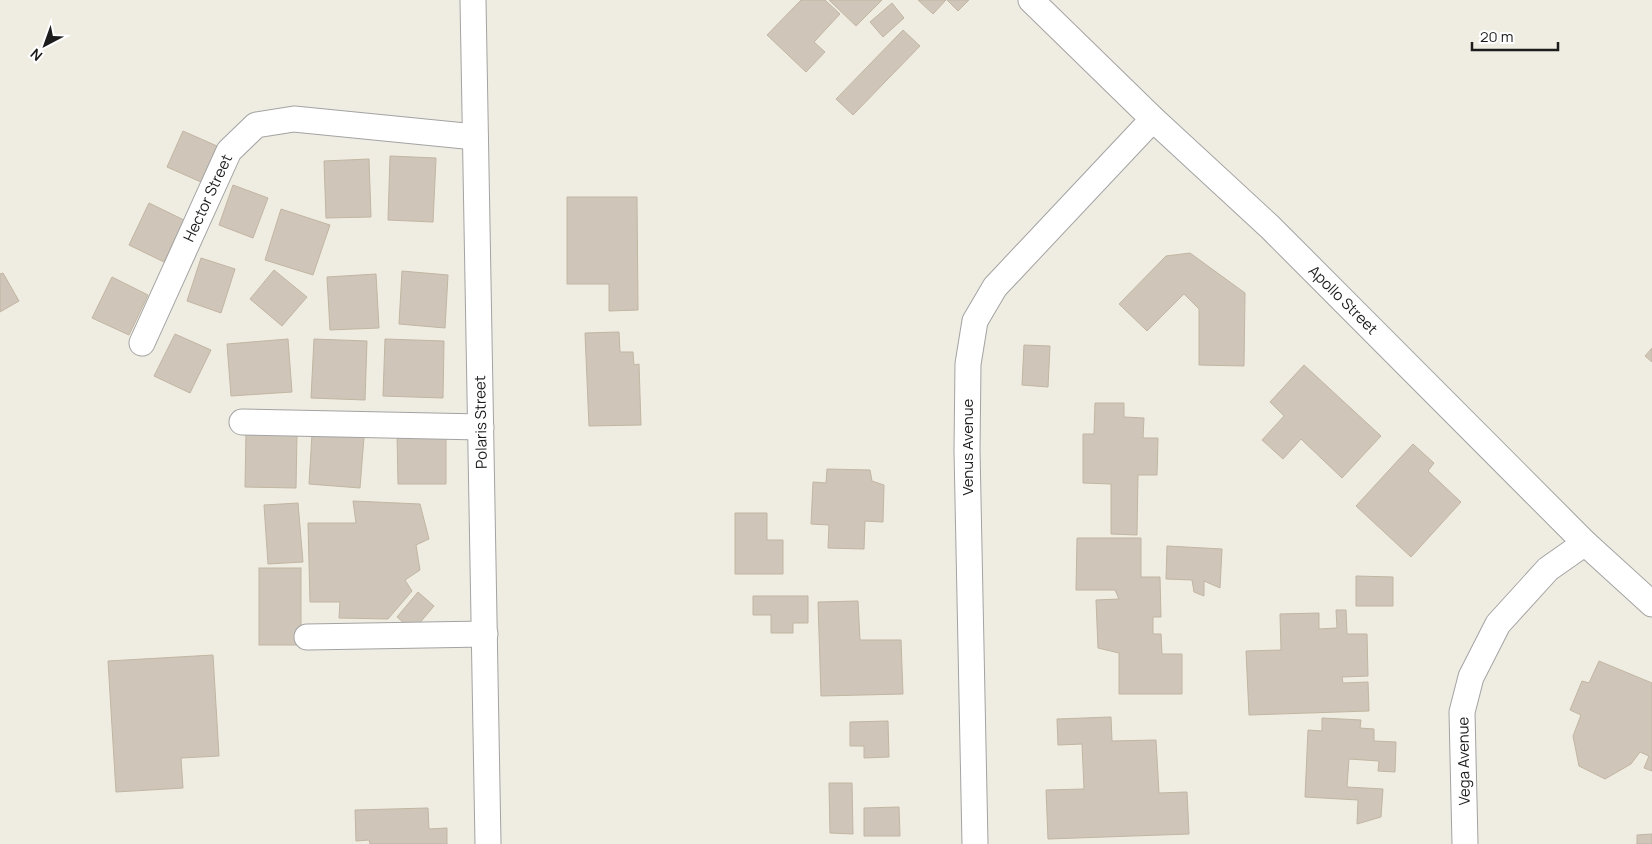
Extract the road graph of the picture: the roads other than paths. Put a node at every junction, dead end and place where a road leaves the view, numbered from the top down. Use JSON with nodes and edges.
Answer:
{"nodes":[{"id":1,"x":473,"y":0,"type":"edge"},
{"id":2,"x":1031,"y":0,"type":"edge"},
{"id":3,"x":1153,"y":119,"type":"junction"},
{"id":4,"x":475,"y":137,"type":"junction"},
{"id":5,"x":142,"y":343,"type":"dead end"},
{"id":6,"x":242,"y":422,"type":"dead end"},
{"id":7,"x":481,"y":427,"type":"junction"},
{"id":8,"x":1584,"y":543,"type":"junction"},
{"id":9,"x":1652,"y":604,"type":"edge"},
{"id":10,"x":484,"y":634,"type":"junction"},
{"id":11,"x":307,"y":637,"type":"dead end"},
{"id":12,"x":488,"y":844,"type":"edge"},
{"id":13,"x":976,"y":844,"type":"edge"},
{"id":14,"x":1465,"y":844,"type":"edge"}],
"edges":[{"from":1,"to":4,"type":"street","name":"Polaris Street"},
{"from":2,"to":3,"type":"street","name":"Apollo Street"},
{"from":3,"to":8,"type":"street","name":"Apollo Street"},
{"from":3,"to":13,"type":"street","name":"Venus Avenue"},
{"from":4,"to":5,"type":"street","name":"Hector Street"},
{"from":4,"to":7,"type":"street","name":"Polaris Street"},
{"from":6,"to":7,"type":"street"},
{"from":7,"to":10,"type":"street","name":"Polaris Street"},
{"from":8,"to":9,"type":"street","name":"Apollo Street"},
{"from":8,"to":14,"type":"street","name":"Vega Avenue"},
{"from":10,"to":11,"type":"street"},
{"from":10,"to":12,"type":"street","name":"Polaris Street"}]}
